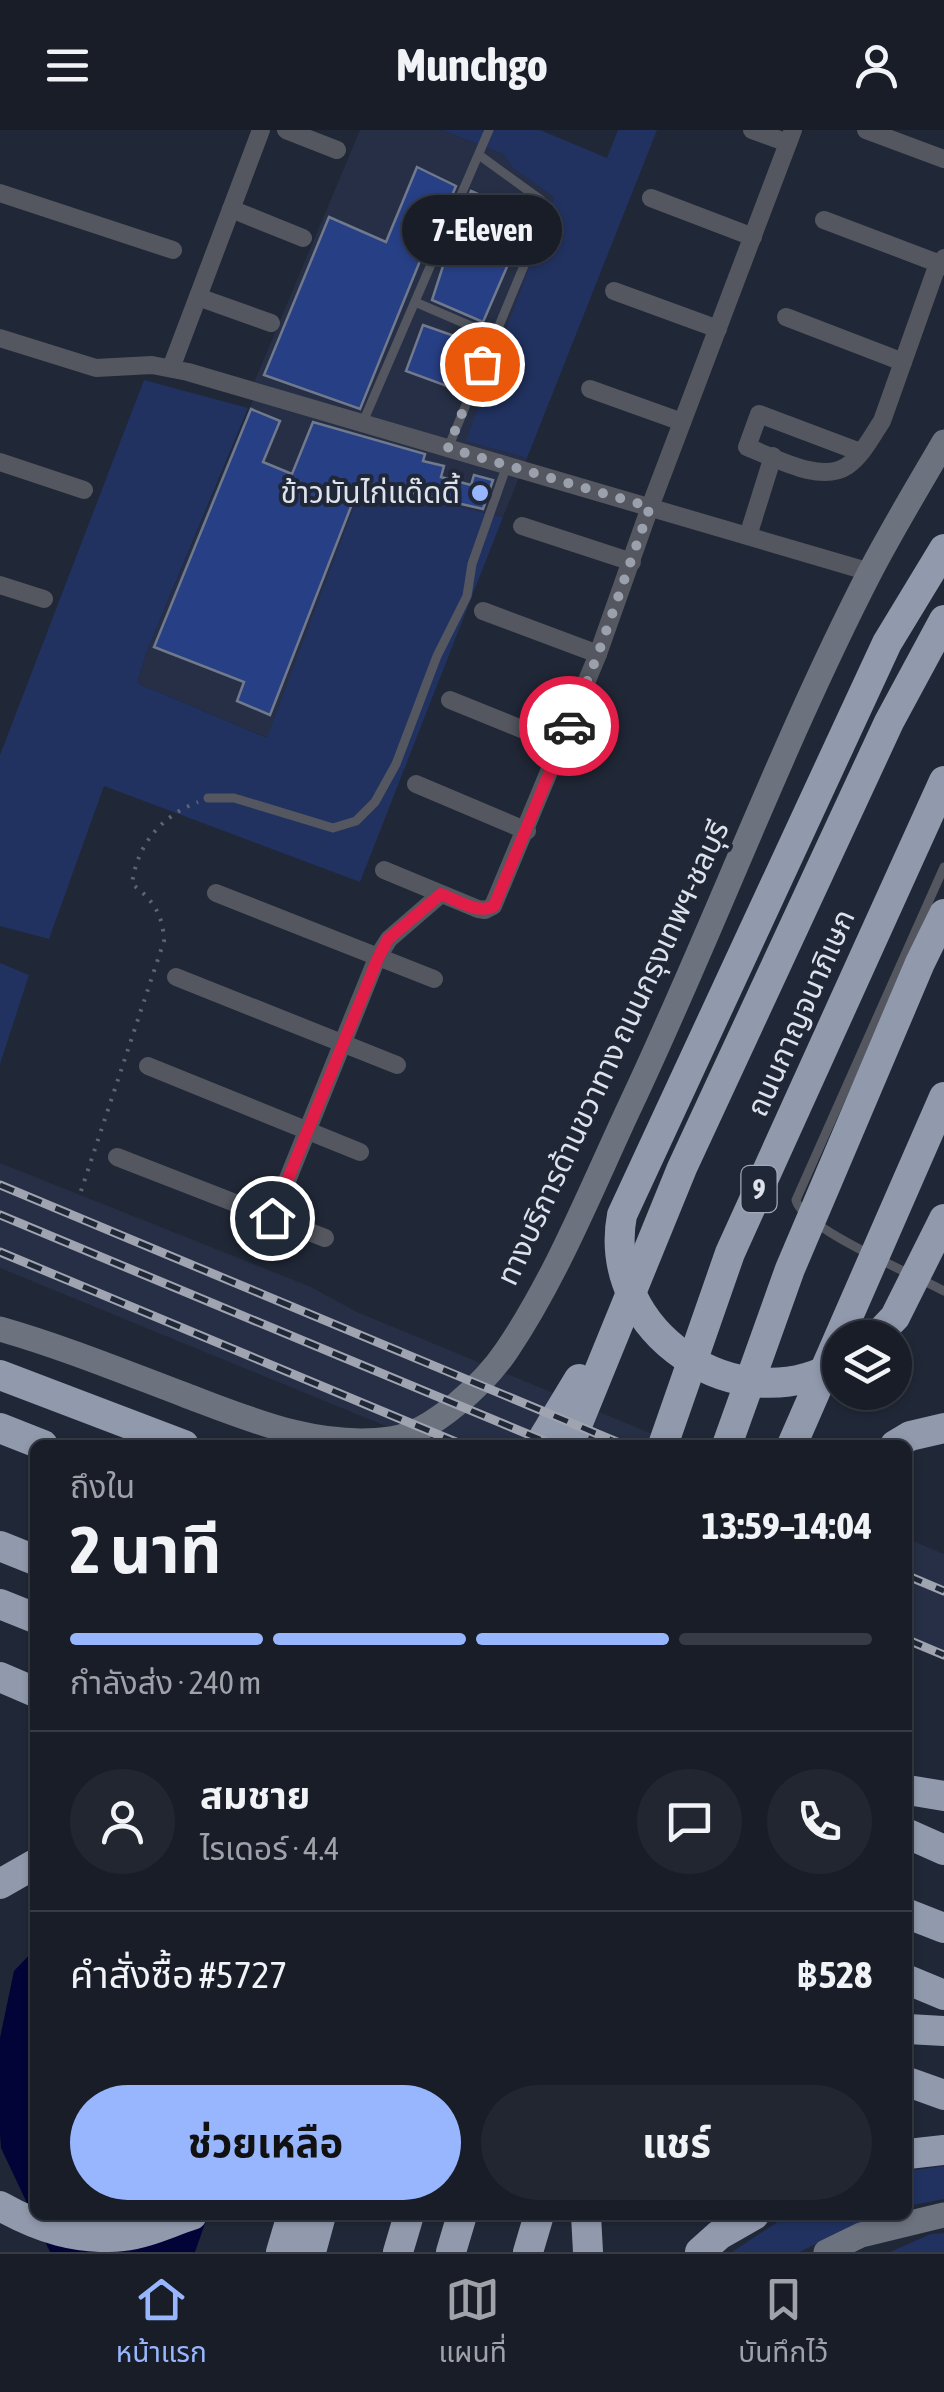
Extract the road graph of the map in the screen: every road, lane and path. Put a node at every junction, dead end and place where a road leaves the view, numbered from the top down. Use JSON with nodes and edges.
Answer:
{"nodes":[{"id":1,"x":260,"y":130,"type":"edge"},
{"id":2,"x":286,"y":130,"type":"edge"},
{"id":3,"x":489,"y":130,"type":"edge"},
{"id":4,"x":752,"y":130,"type":"edge"},
{"id":5,"x":866,"y":130,"type":"edge"},
{"id":6,"x":791,"y":137,"type":"edge"},
{"id":7,"x":336,"y":150,"type":"dead end"},
{"id":8,"x":479,"y":155,"type":"junction"},
{"id":9,"x":944,"y":160,"type":"edge"},
{"id":10,"x":0,"y":192,"type":"edge"},
{"id":11,"x":651,"y":198,"type":"dead end"},
{"id":12,"x":231,"y":209,"type":"junction"},
{"id":13,"x":824,"y":220,"type":"dead end"},
{"id":14,"x":753,"y":236,"type":"junction"},
{"id":15,"x":304,"y":238,"type":"dead end"},
{"id":16,"x":174,"y":250,"type":"dead end"},
{"id":17,"x":942,"y":261,"type":"edge"},
{"id":18,"x":614,"y":291,"type":"dead end"},
{"id":19,"x":198,"y":297,"type":"junction"},
{"id":20,"x":415,"y":302,"type":"junction"},
{"id":21,"x":786,"y":317,"type":"dead end"},
{"id":22,"x":271,"y":323,"type":"dead end"},
{"id":23,"x":718,"y":329,"type":"junction"},
{"id":24,"x":494,"y":336,"type":"junction"},
{"id":25,"x":0,"y":338,"type":"edge"},
{"id":26,"x":903,"y":362,"type":"junction"},
{"id":27,"x":171,"y":368,"type":"junction"},
{"id":28,"x":590,"y":388,"type":"dead end"},
{"id":29,"x":364,"y":422,"type":"junction"},
{"id":30,"x":682,"y":422,"type":"junction"},
{"id":31,"x":944,"y":442,"type":"edge"},
{"id":32,"x":448,"y":448,"type":"junction"},
{"id":33,"x":860,"y":452,"type":"junction"},
{"id":34,"x":773,"y":456,"type":"junction"},
{"id":35,"x":0,"y":462,"type":"edge"},
{"id":36,"x":507,"y":465,"type":"junction"},
{"id":37,"x":84,"y":490,"type":"dead end"},
{"id":38,"x":650,"y":507,"type":"junction"},
{"id":39,"x":522,"y":526,"type":"dead end"},
{"id":40,"x":748,"y":536,"type":"junction"},
{"id":41,"x":944,"y":549,"type":"edge"},
{"id":42,"x":632,"y":562,"type":"junction"},
{"id":43,"x":870,"y":572,"type":"junction"},
{"id":44,"x":0,"y":585,"type":"edge"},
{"id":45,"x":44,"y":599,"type":"dead end"},
{"id":46,"x":482,"y":612,"type":"dead end"},
{"id":47,"x":944,"y":620,"type":"edge"},
{"id":48,"x":598,"y":654,"type":"junction"},
{"id":49,"x":450,"y":700,"type":"dead end"},
{"id":50,"x":561,"y":745,"type":"junction"},
{"id":51,"x":944,"y":781,"type":"edge"},
{"id":52,"x":416,"y":784,"type":"dead end"},
{"id":53,"x":208,"y":798,"type":"joint"},
{"id":54,"x":527,"y":831,"type":"junction"},
{"id":55,"x":944,"y":867,"type":"edge"},
{"id":56,"x":384,"y":870,"type":"dead end"},
{"id":57,"x":216,"y":893,"type":"dead end"},
{"id":58,"x":441,"y":894,"type":"junction"},
{"id":59,"x":944,"y":914,"type":"edge"},
{"id":60,"x":378,"y":958,"type":"junction"},
{"id":61,"x":176,"y":978,"type":"dead end"},
{"id":62,"x":434,"y":979,"type":"dead end"},
{"id":63,"x":342,"y":1044,"type":"junction"},
{"id":64,"x":397,"y":1065,"type":"dead end"},
{"id":65,"x":148,"y":1066,"type":"dead end"},
{"id":66,"x":944,"y":1097,"type":"edge"},
{"id":67,"x":308,"y":1131,"type":"junction"},
{"id":68,"x":360,"y":1152,"type":"dead end"},
{"id":69,"x":117,"y":1157,"type":"dead end"},
{"id":70,"x":81,"y":1191,"type":"dead end"},
{"id":71,"x":272,"y":1218,"type":"junction"},
{"id":72,"x":944,"y":1218,"type":"edge"},
{"id":73,"x":324,"y":1238,"type":"dead end"},
{"id":74,"x":917,"y":1276,"type":"junction"},
{"id":75,"x":944,"y":1291,"type":"edge"},
{"id":76,"x":621,"y":1312,"type":"junction"},
{"id":77,"x":892,"y":1320,"type":"edge"},
{"id":78,"x":0,"y":1329,"type":"edge"},
{"id":79,"x":822,"y":1373,"type":"edge"},
{"id":80,"x":0,"y":1375,"type":"edge"},
{"id":81,"x":0,"y":1428,"type":"edge"},
{"id":82,"x":944,"y":1428,"type":"edge"},
{"id":83,"x":31,"y":1440,"type":"edge"},
{"id":84,"x":171,"y":1440,"type":"edge"},
{"id":85,"x":337,"y":1440,"type":"edge"},
{"id":86,"x":360,"y":1440,"type":"edge"},
{"id":87,"x":542,"y":1440,"type":"edge"},
{"id":88,"x":572,"y":1440,"type":"edge"},
{"id":89,"x":665,"y":1440,"type":"edge"},
{"id":90,"x":729,"y":1440,"type":"edge"},
{"id":91,"x":794,"y":1440,"type":"edge"},
{"id":92,"x":904,"y":1440,"type":"edge"},
{"id":93,"x":0,"y":1546,"type":"edge"},
{"id":94,"x":30,"y":1556,"type":"edge"},
{"id":95,"x":30,"y":1559,"type":"edge"},
{"id":96,"x":0,"y":1566,"type":"edge"},
{"id":97,"x":0,"y":1604,"type":"edge"},
{"id":98,"x":30,"y":1616,"type":"edge"},
{"id":99,"x":0,"y":1678,"type":"edge"},
{"id":100,"x":30,"y":1690,"type":"edge"},
{"id":101,"x":912,"y":1791,"type":"edge"},
{"id":102,"x":944,"y":1796,"type":"edge"},
{"id":103,"x":912,"y":1836,"type":"edge"},
{"id":104,"x":944,"y":1850,"type":"edge"},
{"id":105,"x":30,"y":1867,"type":"edge"},
{"id":106,"x":0,"y":1884,"type":"edge"},
{"id":107,"x":912,"y":1916,"type":"edge"},
{"id":108,"x":944,"y":1928,"type":"edge"},
{"id":109,"x":912,"y":1982,"type":"edge"},
{"id":110,"x":944,"y":1995,"type":"edge"},
{"id":111,"x":912,"y":2029,"type":"edge"},
{"id":112,"x":944,"y":2030,"type":"edge"},
{"id":113,"x":912,"y":2084,"type":"edge"},
{"id":114,"x":944,"y":2096,"type":"edge"},
{"id":115,"x":944,"y":2150,"type":"edge"},
{"id":116,"x":912,"y":2154,"type":"edge"},
{"id":117,"x":0,"y":2206,"type":"edge"},
{"id":118,"x":944,"y":2215,"type":"edge"},
{"id":119,"x":176,"y":2220,"type":"edge"},
{"id":120,"x":290,"y":2220,"type":"edge"},
{"id":121,"x":320,"y":2220,"type":"edge"},
{"id":122,"x":407,"y":2220,"type":"edge"},
{"id":123,"x":461,"y":2220,"type":"edge"},
{"id":124,"x":537,"y":2220,"type":"edge"},
{"id":125,"x":586,"y":2220,"type":"edge"},
{"id":126,"x":746,"y":2220,"type":"edge"},
{"id":127,"x":280,"y":2252,"type":"edge"},
{"id":128,"x":311,"y":2252,"type":"edge"},
{"id":129,"x":398,"y":2252,"type":"edge"},
{"id":130,"x":451,"y":2252,"type":"edge"},
{"id":131,"x":528,"y":2252,"type":"edge"},
{"id":132,"x":588,"y":2252,"type":"edge"},
{"id":133,"x":700,"y":2252,"type":"edge"},
{"id":134,"x":826,"y":2252,"type":"edge"}],
"edges":[{"from":1,"to":12,"type":"street"},
{"from":2,"to":7,"type":"street"},
{"from":3,"to":8,"type":"lane"},
{"from":4,"to":6,"type":"street"},
{"from":5,"to":9,"type":"street"},
{"from":6,"to":14,"type":"street"},
{"from":8,"to":20,"type":"lane"},
{"from":8,"to":24,"type":"lane"},
{"from":10,"to":16,"type":"street"},
{"from":11,"to":14,"type":"street"},
{"from":12,"to":15,"type":"street"},
{"from":12,"to":19,"type":"street"},
{"from":13,"to":17,"type":"street"},
{"from":14,"to":23,"type":"street"},
{"from":17,"to":26,"type":"street"},
{"from":18,"to":23,"type":"street"},
{"from":19,"to":22,"type":"street"},
{"from":19,"to":27,"type":"street"},
{"from":20,"to":24,"type":"lane"},
{"from":20,"to":29,"type":"lane"},
{"from":21,"to":26,"type":"street"},
{"from":23,"to":30,"type":"street"},
{"from":24,"to":32,"type":"lane"},
{"from":25,"to":27,"type":"street"},
{"from":26,"to":33,"type":"street"},
{"from":27,"to":29,"type":"street"},
{"from":28,"to":30,"type":"street"},
{"from":29,"to":32,"type":"street"},
{"from":30,"to":38,"type":"street"},
{"from":31,"to":43,"type":"main road","name":"ทางบริการด้านขวาทาง ถนนกรุงเทพฯ-ชลบุรี"},
{"from":32,"to":36,"type":"street"},
{"from":33,"to":34,"type":"street"},
{"from":33,"to":34,"type":"street"},
{"from":34,"to":40,"type":"street"},
{"from":35,"to":37,"type":"street"},
{"from":36,"to":38,"type":"street"},
{"from":36,"to":53,"type":"lane"},
{"from":38,"to":40,"type":"street"},
{"from":38,"to":42,"type":"street"},
{"from":39,"to":42,"type":"street"},
{"from":40,"to":43,"type":"street"},
{"from":41,"to":79,"type":"highway"},
{"from":42,"to":48,"type":"street"},
{"from":43,"to":86,"type":"main road","name":"ทางบริการด้านขวาทาง ถนนกรุงเทพฯ-ชลบุรี"},
{"from":44,"to":45,"type":"street"},
{"from":46,"to":48,"type":"street"},
{"from":47,"to":76,"type":"highway"},
{"from":48,"to":50,"type":"street"},
{"from":49,"to":50,"type":"street"},
{"from":50,"to":54,"type":"street"},
{"from":51,"to":89,"type":"highway","name":"ถนนกาญจนาภิเษก","number":"9"},
{"from":52,"to":54,"type":"street"},
{"from":53,"to":70,"type":"path"},
{"from":54,"to":58,"type":"street"},
{"from":55,"to":74,"type":"lane"},
{"from":56,"to":58,"type":"street"},
{"from":57,"to":60,"type":"street"},
{"from":58,"to":60,"type":"street"},
{"from":59,"to":90,"type":"highway","number":"9"},
{"from":60,"to":62,"type":"street"},
{"from":60,"to":63,"type":"street"},
{"from":61,"to":63,"type":"street"},
{"from":63,"to":64,"type":"street"},
{"from":63,"to":67,"type":"street"},
{"from":65,"to":67,"type":"street"},
{"from":66,"to":91,"type":"highway"},
{"from":67,"to":68,"type":"street"},
{"from":67,"to":71,"type":"street"},
{"from":69,"to":71,"type":"street"},
{"from":71,"to":73,"type":"street"},
{"from":72,"to":74,"type":"highway"},
{"from":74,"to":75,"type":"lane"},
{"from":74,"to":77,"type":"highway"},
{"from":76,"to":87,"type":"highway"},
{"from":76,"to":88,"type":"highway"},
{"from":78,"to":85,"type":"main road","name":"ทางบริการด้านขวาทาง ถนนกรุงเทพฯ-ชลบุรี"},
{"from":80,"to":84,"type":"highway"},
{"from":81,"to":83,"type":"highway"},
{"from":82,"to":92,"type":"highway"},
{"from":93,"to":94,"type":"highway"},
{"from":95,"to":96,"type":"highway"},
{"from":97,"to":98,"type":"highway"},
{"from":99,"to":100,"type":"highway"},
{"from":101,"to":102,"type":"highway"},
{"from":103,"to":104,"type":"highway"},
{"from":105,"to":106,"type":"highway"},
{"from":107,"to":108,"type":"highway"},
{"from":109,"to":110,"type":"highway"},
{"from":111,"to":112,"type":"highway"},
{"from":113,"to":114,"type":"highway"},
{"from":115,"to":116,"type":"highway"},
{"from":117,"to":119,"type":"highway"},
{"from":118,"to":134,"type":"main road"},
{"from":120,"to":127,"type":"highway"},
{"from":121,"to":128,"type":"highway"},
{"from":122,"to":129,"type":"highway"},
{"from":123,"to":130,"type":"highway"},
{"from":124,"to":131,"type":"highway"},
{"from":125,"to":132,"type":"highway"},
{"from":126,"to":133,"type":"highway"}]}
